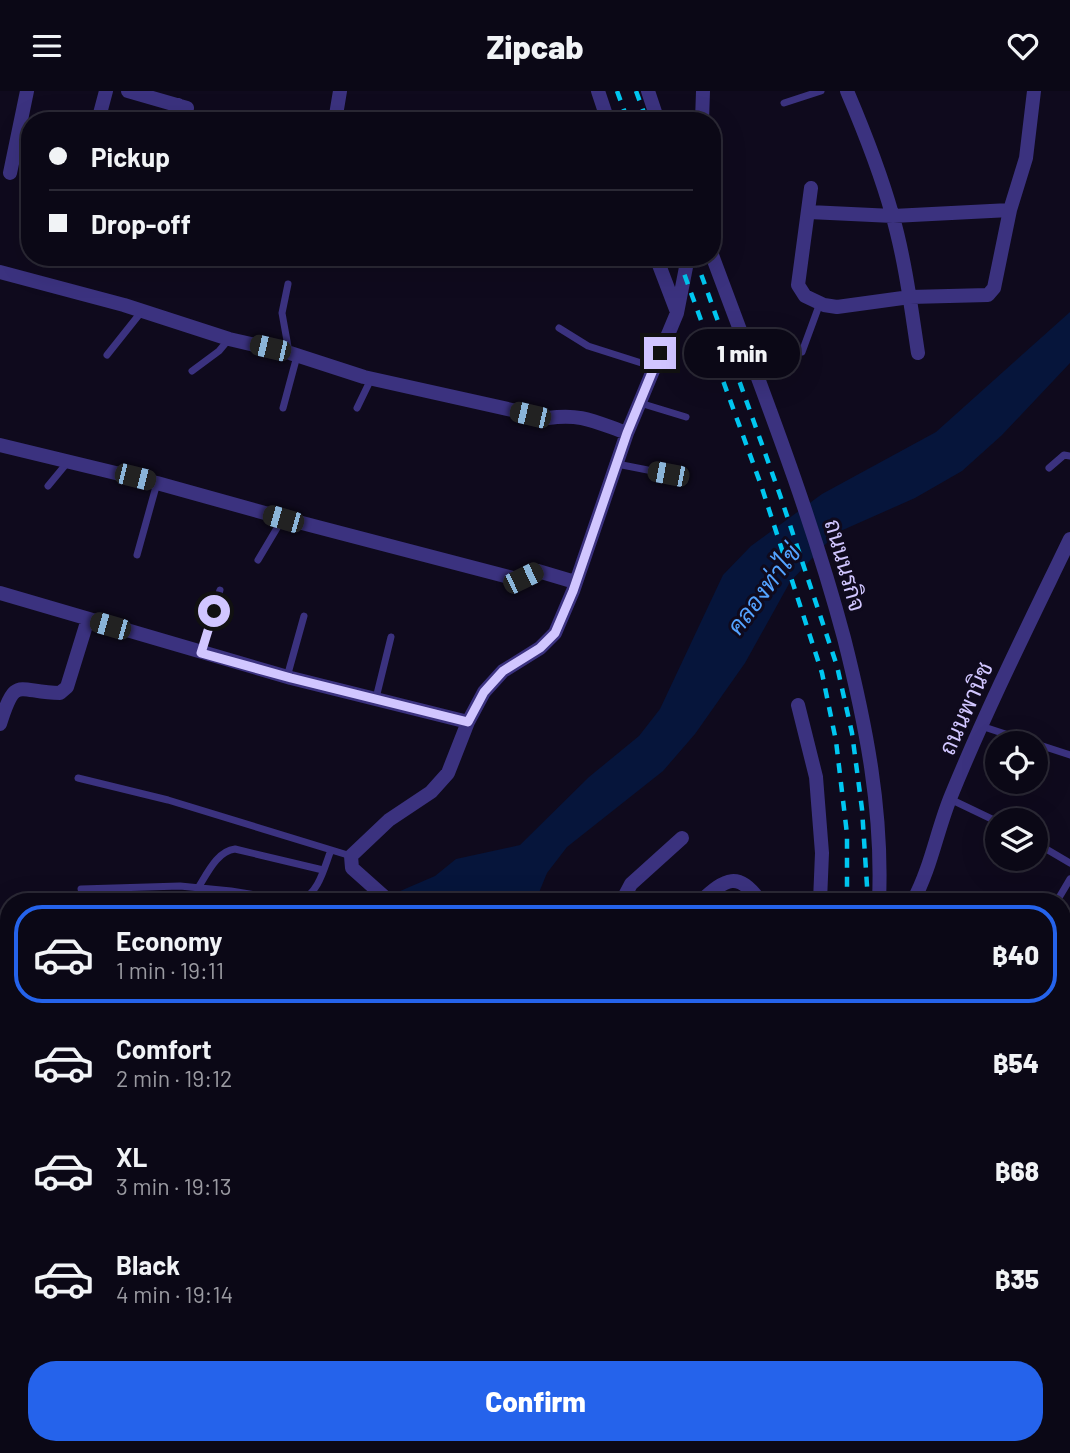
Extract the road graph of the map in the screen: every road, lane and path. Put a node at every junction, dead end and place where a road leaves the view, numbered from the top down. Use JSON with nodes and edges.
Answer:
{"nodes":[{"id":1,"x":27,"y":91,"type":"edge"},
{"id":2,"x":106,"y":91,"type":"edge"},
{"id":3,"x":128,"y":91,"type":"edge"},
{"id":4,"x":341,"y":91,"type":"edge"},
{"id":5,"x":598,"y":91,"type":"edge"},
{"id":6,"x":648,"y":91,"type":"edge"},
{"id":7,"x":703,"y":91,"type":"edge"},
{"id":8,"x":821,"y":91,"type":"edge"},
{"id":9,"x":847,"y":91,"type":"edge"},
{"id":10,"x":1034,"y":91,"type":"edge"},
{"id":11,"x":784,"y":103,"type":"dead end"},
{"id":12,"x":23,"y":112,"type":"edge"},
{"id":13,"x":101,"y":112,"type":"edge"},
{"id":14,"x":180,"y":112,"type":"edge"},
{"id":15,"x":337,"y":112,"type":"edge"},
{"id":16,"x":605,"y":112,"type":"edge"},
{"id":17,"x":655,"y":112,"type":"edge"},
{"id":18,"x":702,"y":112,"type":"edge"},
{"id":19,"x":21,"y":120,"type":"edge"},
{"id":20,"x":10,"y":173,"type":"dead end"},
{"id":21,"x":811,"y":188,"type":"dead end"},
{"id":22,"x":1010,"y":210,"type":"junction"},
{"id":23,"x":809,"y":212,"type":"junction"},
{"id":24,"x":893,"y":216,"type":"junction"},
{"id":25,"x":659,"y":266,"type":"edge"},
{"id":26,"x":686,"y":266,"type":"edge"},
{"id":27,"x":716,"y":266,"type":"edge"},
{"id":28,"x":0,"y":272,"type":"edge"},
{"id":29,"x":288,"y":284,"type":"dead end"},
{"id":30,"x":910,"y":297,"type":"junction"},
{"id":31,"x":820,"y":303,"type":"junction"},
{"id":32,"x":142,"y":311,"type":"junction"},
{"id":33,"x":677,"y":313,"type":"junction"},
{"id":34,"x":559,"y":328,"type":"dead end"},
{"id":35,"x":229,"y":339,"type":"junction"},
{"id":36,"x":802,"y":352,"type":"dead end"},
{"id":37,"x":918,"y":353,"type":"dead end"},
{"id":38,"x":107,"y":355,"type":"dead end"},
{"id":39,"x":293,"y":355,"type":"junction"},
{"id":40,"x":654,"y":367,"type":"junction"},
{"id":41,"x":192,"y":371,"type":"dead end"},
{"id":42,"x":372,"y":379,"type":"junction"},
{"id":43,"x":640,"y":403,"type":"junction"},
{"id":44,"x":283,"y":408,"type":"dead end"},
{"id":45,"x":357,"y":408,"type":"dead end"},
{"id":46,"x":686,"y":417,"type":"dead end"},
{"id":47,"x":627,"y":433,"type":"junction"},
{"id":48,"x":0,"y":446,"type":"edge"},
{"id":49,"x":1070,"y":456,"type":"edge"},
{"id":50,"x":67,"y":463,"type":"junction"},
{"id":51,"x":617,"y":464,"type":"junction"},
{"id":52,"x":1049,"y":468,"type":"dead end"},
{"id":53,"x":668,"y":474,"type":"dead end"},
{"id":54,"x":157,"y":483,"type":"junction"},
{"id":55,"x":48,"y":486,"type":"dead end"},
{"id":56,"x":283,"y":519,"type":"junction"},
{"id":57,"x":1070,"y":538,"type":"edge"},
{"id":58,"x":137,"y":555,"type":"dead end"},
{"id":59,"x":258,"y":560,"type":"dead end"},
{"id":60,"x":575,"y":582,"type":"junction"},
{"id":61,"x":220,"y":590,"type":"dead end"},
{"id":62,"x":0,"y":593,"type":"edge"},
{"id":63,"x":304,"y":616,"type":"dead end"},
{"id":64,"x":88,"y":619,"type":"junction"},
{"id":65,"x":391,"y":637,"type":"dead end"},
{"id":66,"x":201,"y":653,"type":"junction"},
{"id":67,"x":287,"y":677,"type":"junction"},
{"id":68,"x":376,"y":698,"type":"junction"},
{"id":69,"x":798,"y":705,"type":"dead end"},
{"id":70,"x":468,"y":722,"type":"junction"},
{"id":71,"x":0,"y":724,"type":"edge"},
{"id":72,"x":981,"y":726,"type":"junction"},
{"id":73,"x":1070,"y":755,"type":"edge"},
{"id":74,"x":78,"y":778,"type":"dead end"},
{"id":75,"x":950,"y":799,"type":"junction"},
{"id":76,"x":985,"y":816,"type":"edge"},
{"id":77,"x":682,"y":838,"type":"dead end"},
{"id":78,"x":1048,"y":849,"type":"edge"},
{"id":79,"x":331,"y":850,"type":"junction"},
{"id":80,"x":351,"y":856,"type":"junction"},
{"id":81,"x":1070,"y":863,"type":"edge"},
{"id":82,"x":323,"y":870,"type":"junction"},
{"id":83,"x":198,"y":888,"type":"junction"},
{"id":84,"x":81,"y":889,"type":"dead end"},
{"id":85,"x":243,"y":893,"type":"edge"},
{"id":86,"x":312,"y":893,"type":"edge"},
{"id":87,"x":381,"y":893,"type":"edge"},
{"id":88,"x":626,"y":893,"type":"edge"},
{"id":89,"x":709,"y":893,"type":"edge"},
{"id":90,"x":754,"y":893,"type":"edge"},
{"id":91,"x":820,"y":893,"type":"edge"},
{"id":92,"x":879,"y":893,"type":"edge"},
{"id":93,"x":917,"y":893,"type":"edge"}],
"edges":[{"from":1,"to":12,"type":"street"},
{"from":2,"to":13,"type":"street"},
{"from":3,"to":14,"type":"street"},
{"from":4,"to":15,"type":"street"},
{"from":5,"to":16,"type":"street"},
{"from":6,"to":17,"type":"street"},
{"from":7,"to":18,"type":"street"},
{"from":8,"to":11,"type":"lane"},
{"from":9,"to":24,"type":"street"},
{"from":10,"to":22,"type":"street"},
{"from":19,"to":20,"type":"street"},
{"from":21,"to":23,"type":"street"},
{"from":22,"to":24,"type":"street"},
{"from":22,"to":30,"type":"street"},
{"from":23,"to":24,"type":"street"},
{"from":23,"to":31,"type":"street"},
{"from":24,"to":30,"type":"street"},
{"from":25,"to":33,"type":"street"},
{"from":26,"to":33,"type":"street"},
{"from":27,"to":92,"type":"street","name":"ถนนนรกิจ"},
{"from":28,"to":32,"type":"street"},
{"from":29,"to":39,"type":"lane"},
{"from":30,"to":31,"type":"street"},
{"from":30,"to":37,"type":"street"},
{"from":31,"to":36,"type":"lane"},
{"from":32,"to":35,"type":"street"},
{"from":32,"to":38,"type":"lane"},
{"from":33,"to":40,"type":"street"},
{"from":34,"to":40,"type":"lane"},
{"from":35,"to":39,"type":"street"},
{"from":35,"to":41,"type":"lane"},
{"from":39,"to":42,"type":"street"},
{"from":39,"to":44,"type":"lane"},
{"from":40,"to":43,"type":"street"},
{"from":42,"to":45,"type":"lane"},
{"from":42,"to":47,"type":"street"},
{"from":43,"to":46,"type":"lane"},
{"from":43,"to":47,"type":"street"},
{"from":47,"to":51,"type":"street"},
{"from":48,"to":50,"type":"street"},
{"from":49,"to":52,"type":"lane"},
{"from":50,"to":54,"type":"street"},
{"from":50,"to":55,"type":"lane"},
{"from":51,"to":53,"type":"lane"},
{"from":51,"to":60,"type":"street"},
{"from":54,"to":56,"type":"street"},
{"from":54,"to":58,"type":"lane"},
{"from":56,"to":59,"type":"lane"},
{"from":56,"to":60,"type":"street"},
{"from":57,"to":72,"type":"street","name":"ถนนพานิช"},
{"from":60,"to":70,"type":"street"},
{"from":61,"to":66,"type":"lane"},
{"from":62,"to":64,"type":"street"},
{"from":63,"to":67,"type":"lane"},
{"from":64,"to":66,"type":"street"},
{"from":64,"to":71,"type":"street"},
{"from":65,"to":68,"type":"lane"},
{"from":66,"to":67,"type":"street"},
{"from":67,"to":68,"type":"street"},
{"from":68,"to":70,"type":"street"},
{"from":69,"to":91,"type":"street"},
{"from":70,"to":80,"type":"street"},
{"from":72,"to":73,"type":"lane"},
{"from":72,"to":75,"type":"street","name":"ถนนพานิช"},
{"from":74,"to":79,"type":"lane"},
{"from":75,"to":76,"type":"lane"},
{"from":75,"to":93,"type":"street","name":"ถนนพานิช"},
{"from":77,"to":88,"type":"street"},
{"from":78,"to":81,"type":"lane"},
{"from":79,"to":80,"type":"lane"},
{"from":79,"to":82,"type":"lane"},
{"from":80,"to":87,"type":"street"},
{"from":82,"to":83,"type":"lane"},
{"from":82,"to":86,"type":"lane"},
{"from":83,"to":84,"type":"lane"},
{"from":83,"to":85,"type":"lane"},
{"from":89,"to":90,"type":"street"}]}
